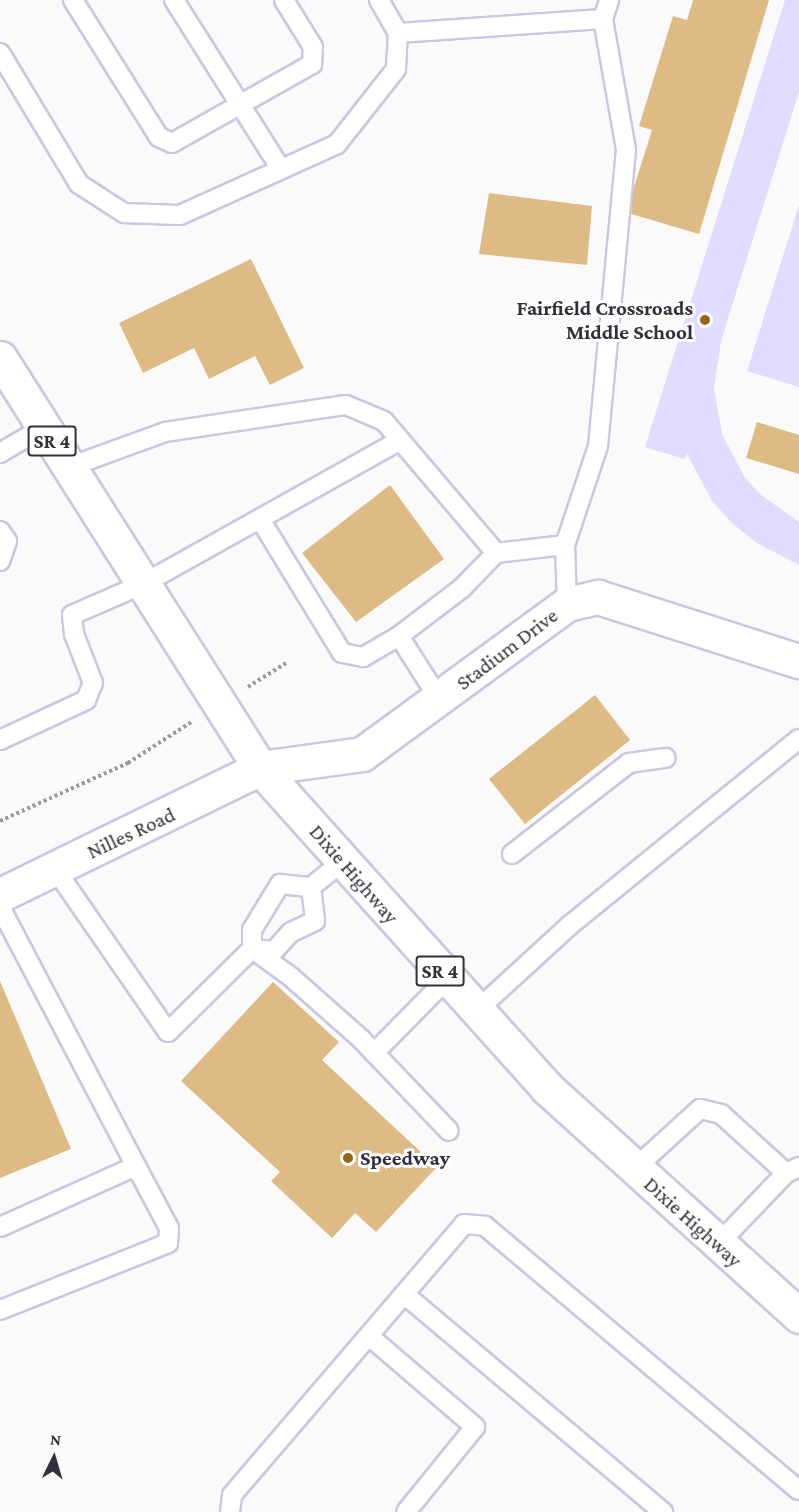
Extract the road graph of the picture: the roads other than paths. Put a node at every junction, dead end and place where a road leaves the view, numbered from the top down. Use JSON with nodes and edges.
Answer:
{"nodes":[{"id":1,"x":73,"y":0,"type":"edge"},
{"id":2,"x":174,"y":0,"type":"edge"},
{"id":3,"x":284,"y":0,"type":"edge"},
{"id":4,"x":379,"y":0,"type":"edge"},
{"id":5,"x":609,"y":0,"type":"edge"},
{"id":6,"x":603,"y":19,"type":"junction"},
{"id":7,"x":398,"y":33,"type":"junction"},
{"id":8,"x":0,"y":53,"type":"edge"},
{"id":9,"x":240,"y":105,"type":"junction"},
{"id":10,"x":281,"y":169,"type":"junction"},
{"id":11,"x":0,"y":358,"type":"edge"},
{"id":12,"x":44,"y":427,"type":"junction"},
{"id":13,"x":399,"y":441,"type":"junction"},
{"id":14,"x":0,"y":453,"type":"edge"},
{"id":15,"x":69,"y":467,"type":"junction"},
{"id":16,"x":260,"y":519,"type":"junction"},
{"id":17,"x":0,"y":531,"type":"edge"},
{"id":18,"x":565,"y":545,"type":"junction"},
{"id":19,"x":495,"y":553,"type":"junction"},
{"id":20,"x":0,"y":561,"type":"edge"},
{"id":21,"x":143,"y":584,"type":"junction"},
{"id":22,"x":567,"y":604,"type":"junction"},
{"id":23,"x":399,"y":636,"type":"junction"},
{"id":24,"x":799,"y":661,"type":"edge"},
{"id":25,"x":440,"y":700,"type":"junction"},
{"id":26,"x":799,"y":739,"type":"edge"},
{"id":27,"x":0,"y":740,"type":"edge"},
{"id":28,"x":666,"y":758,"type":"dead end"},
{"id":29,"x":260,"y":768,"type":"junction"},
{"id":30,"x":512,"y":854,"type":"dead end"},
{"id":31,"x":343,"y":861,"type":"junction"},
{"id":32,"x":55,"y":869,"type":"junction"},
{"id":33,"x":311,"y":887,"type":"junction"},
{"id":34,"x":0,"y":896,"type":"edge"},
{"id":35,"x":252,"y":949,"type":"junction"},
{"id":36,"x":447,"y":979,"type":"junction"},
{"id":37,"x":475,"y":1012,"type":"junction"},
{"id":38,"x":374,"y":1053,"type":"junction"},
{"id":39,"x":449,"y":1131,"type":"dead end"},
{"id":40,"x":136,"y":1166,"type":"junction"},
{"id":41,"x":634,"y":1169,"type":"junction"},
{"id":42,"x":793,"y":1170,"type":"edge"},
{"id":43,"x":0,"y":1227,"type":"edge"},
{"id":44,"x":718,"y":1244,"type":"junction"},
{"id":45,"x":404,"y":1294,"type":"junction"},
{"id":46,"x":0,"y":1310,"type":"edge"},
{"id":47,"x":799,"y":1317,"type":"edge"},
{"id":48,"x":369,"y":1336,"type":"junction"},
{"id":49,"x":799,"y":1490,"type":"edge"},
{"id":50,"x":230,"y":1512,"type":"edge"},
{"id":51,"x":406,"y":1512,"type":"edge"},
{"id":52,"x":663,"y":1512,"type":"edge"}],
"edges":[{"from":1,"to":9,"type":"lane"},
{"from":2,"to":9,"type":"lane"},
{"from":3,"to":9,"type":"lane"},
{"from":4,"to":7,"type":"lane"},
{"from":5,"to":6,"type":"lane"},
{"from":6,"to":7,"type":"lane"},
{"from":6,"to":18,"type":"lane"},
{"from":7,"to":10,"type":"lane"},
{"from":8,"to":10,"type":"lane"},
{"from":9,"to":10,"type":"lane"},
{"from":11,"to":12,"type":"main road","name":"Dixie Highway","number":"SR 4"},
{"from":12,"to":14,"type":"lane"},
{"from":12,"to":15,"type":"main road","name":"Dixie Highway","number":"SR 4"},
{"from":13,"to":15,"type":"lane"},
{"from":13,"to":16,"type":"lane"},
{"from":13,"to":19,"type":"lane"},
{"from":15,"to":21,"type":"main road","name":"Dixie Highway","number":"SR 4"},
{"from":16,"to":21,"type":"lane"},
{"from":16,"to":23,"type":"lane"},
{"from":17,"to":20,"type":"lane"},
{"from":18,"to":19,"type":"lane"},
{"from":18,"to":22,"type":"lane"},
{"from":19,"to":23,"type":"lane"},
{"from":21,"to":27,"type":"lane"},
{"from":21,"to":29,"type":"main road","name":"Dixie Highway","number":"SR 4"},
{"from":22,"to":24,"type":"main road","name":"Stadium Drive"},
{"from":22,"to":25,"type":"main road","name":"Stadium Drive"},
{"from":23,"to":25,"type":"lane"},
{"from":25,"to":29,"type":"main road","name":"Stadium Drive"},
{"from":26,"to":37,"type":"lane"},
{"from":28,"to":30,"type":"lane"},
{"from":29,"to":31,"type":"main road","name":"Dixie Highway","number":"SR 4"},
{"from":29,"to":32,"type":"main road","name":"Nilles Road"},
{"from":31,"to":33,"type":"lane"},
{"from":31,"to":36,"type":"main road","name":"Dixie Highway","number":"SR 4"},
{"from":32,"to":34,"type":"main road","name":"Nilles Road"},
{"from":32,"to":35,"type":"lane"},
{"from":33,"to":35,"type":"lane"},
{"from":33,"to":35,"type":"lane"},
{"from":34,"to":40,"type":"lane"},
{"from":35,"to":38,"type":"lane"},
{"from":36,"to":37,"type":"main road","name":"Dixie Highway","number":"SR 4"},
{"from":36,"to":38,"type":"lane"},
{"from":37,"to":41,"type":"main road","name":"Dixie Highway","number":"SR 4"},
{"from":38,"to":39,"type":"lane"},
{"from":40,"to":43,"type":"lane"},
{"from":40,"to":46,"type":"lane"},
{"from":41,"to":42,"type":"lane"},
{"from":41,"to":44,"type":"main road","name":"Dixie Highway","number":"SR 4"},
{"from":42,"to":44,"type":"lane"},
{"from":44,"to":47,"type":"main road","name":"Dixie Highway","number":"SR 4"},
{"from":45,"to":48,"type":"lane"},
{"from":45,"to":49,"type":"lane"},
{"from":45,"to":52,"type":"lane"},
{"from":48,"to":50,"type":"lane"},
{"from":48,"to":51,"type":"lane"}]}
